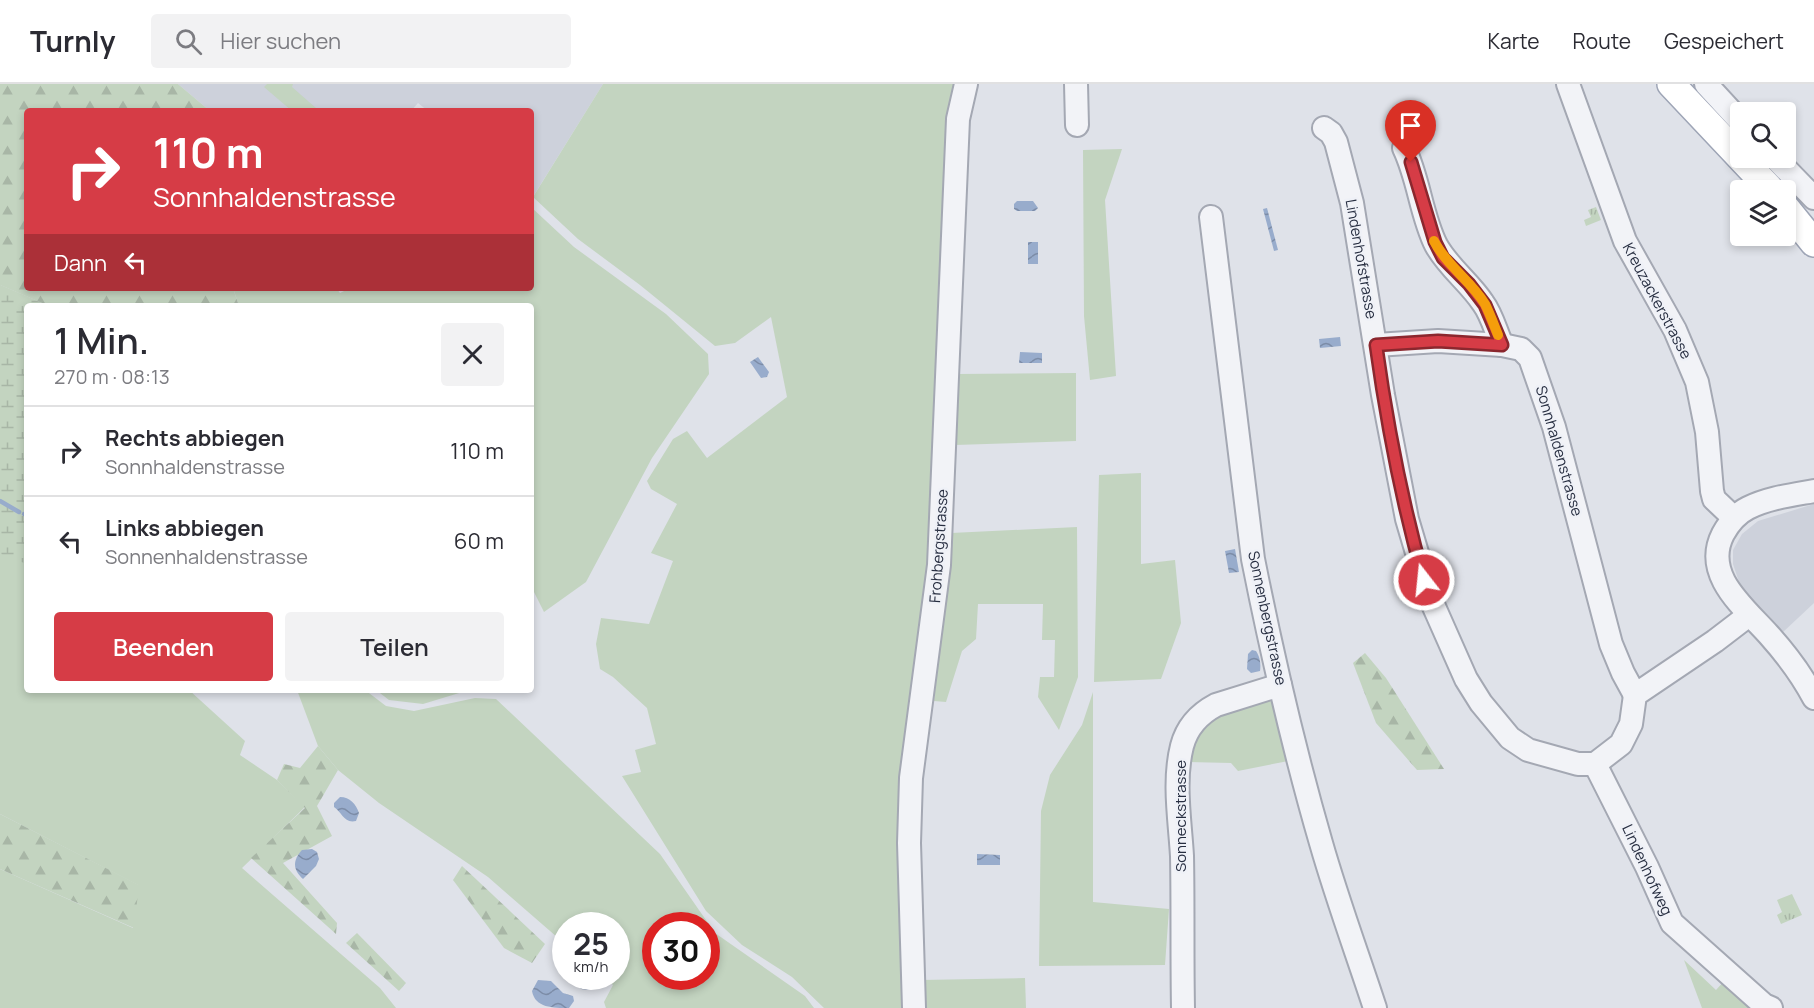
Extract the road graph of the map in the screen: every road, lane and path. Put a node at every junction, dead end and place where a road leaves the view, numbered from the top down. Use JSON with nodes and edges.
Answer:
{"nodes":[{"id":1,"x":966,"y":84,"type":"edge"},
{"id":2,"x":1076,"y":84,"type":"edge"},
{"id":3,"x":1568,"y":84,"type":"edge"},
{"id":4,"x":1671,"y":84,"type":"edge"},
{"id":5,"x":1706,"y":84,"type":"edge"},
{"id":6,"x":1730,"y":110,"type":"edge"},
{"id":7,"x":1077,"y":125,"type":"dead end"},
{"id":8,"x":1324,"y":128,"type":"dead end"},
{"id":9,"x":1404,"y":148,"type":"dead end"},
{"id":10,"x":1785,"y":168,"type":"edge"},
{"id":11,"x":1762,"y":180,"type":"edge"},
{"id":12,"x":1814,"y":198,"type":"edge"},
{"id":13,"x":1211,"y":218,"type":"dead end"},
{"id":14,"x":1796,"y":221,"type":"edge"},
{"id":15,"x":1814,"y":243,"type":"edge"},
{"id":16,"x":1376,"y":345,"type":"junction"},
{"id":17,"x":1502,"y":345,"type":"junction"},
{"id":18,"x":1814,"y":491,"type":"edge"},
{"id":19,"x":1734,"y":518,"type":"junction"},
{"id":20,"x":1749,"y":615,"type":"junction"},
{"id":21,"x":1280,"y":685,"type":"junction"},
{"id":22,"x":1635,"y":695,"type":"junction"},
{"id":23,"x":1814,"y":698,"type":"edge"},
{"id":24,"x":1595,"y":764,"type":"junction"},
{"id":25,"x":914,"y":1008,"type":"edge"},
{"id":26,"x":1183,"y":1008,"type":"edge"},
{"id":27,"x":1375,"y":1008,"type":"edge"},
{"id":28,"x":1771,"y":1008,"type":"edge"}],
"edges":[{"from":1,"to":25,"type":"street","name":"Frohbergstrasse"},
{"from":2,"to":7,"type":"street"},
{"from":3,"to":19,"type":"street","name":"Kreuzackerstrasse"},
{"from":4,"to":11,"type":"main road"},
{"from":5,"to":6,"type":"street"},
{"from":8,"to":16,"type":"street","name":"Lindenhofstrasse"},
{"from":9,"to":17,"type":"street"},
{"from":10,"to":12,"type":"street"},
{"from":13,"to":21,"type":"street","name":"Sonnenbergstrasse"},
{"from":14,"to":15,"type":"main road"},
{"from":16,"to":17,"type":"street","name":"Sonnhaldenstrasse"},
{"from":16,"to":24,"type":"street","name":"Lindenhofstrasse"},
{"from":17,"to":22,"type":"street","name":"Sonnhaldenstrasse"},
{"from":18,"to":19,"type":"street"},
{"from":19,"to":20,"type":"street"},
{"from":20,"to":22,"type":"street"},
{"from":20,"to":23,"type":"street"},
{"from":21,"to":26,"type":"street","name":"Sonneckstrasse"},
{"from":21,"to":27,"type":"street","name":"Sonnenbergstrasse"},
{"from":22,"to":24,"type":"street"},
{"from":24,"to":28,"type":"street","name":"Lindenhofweg"}]}
